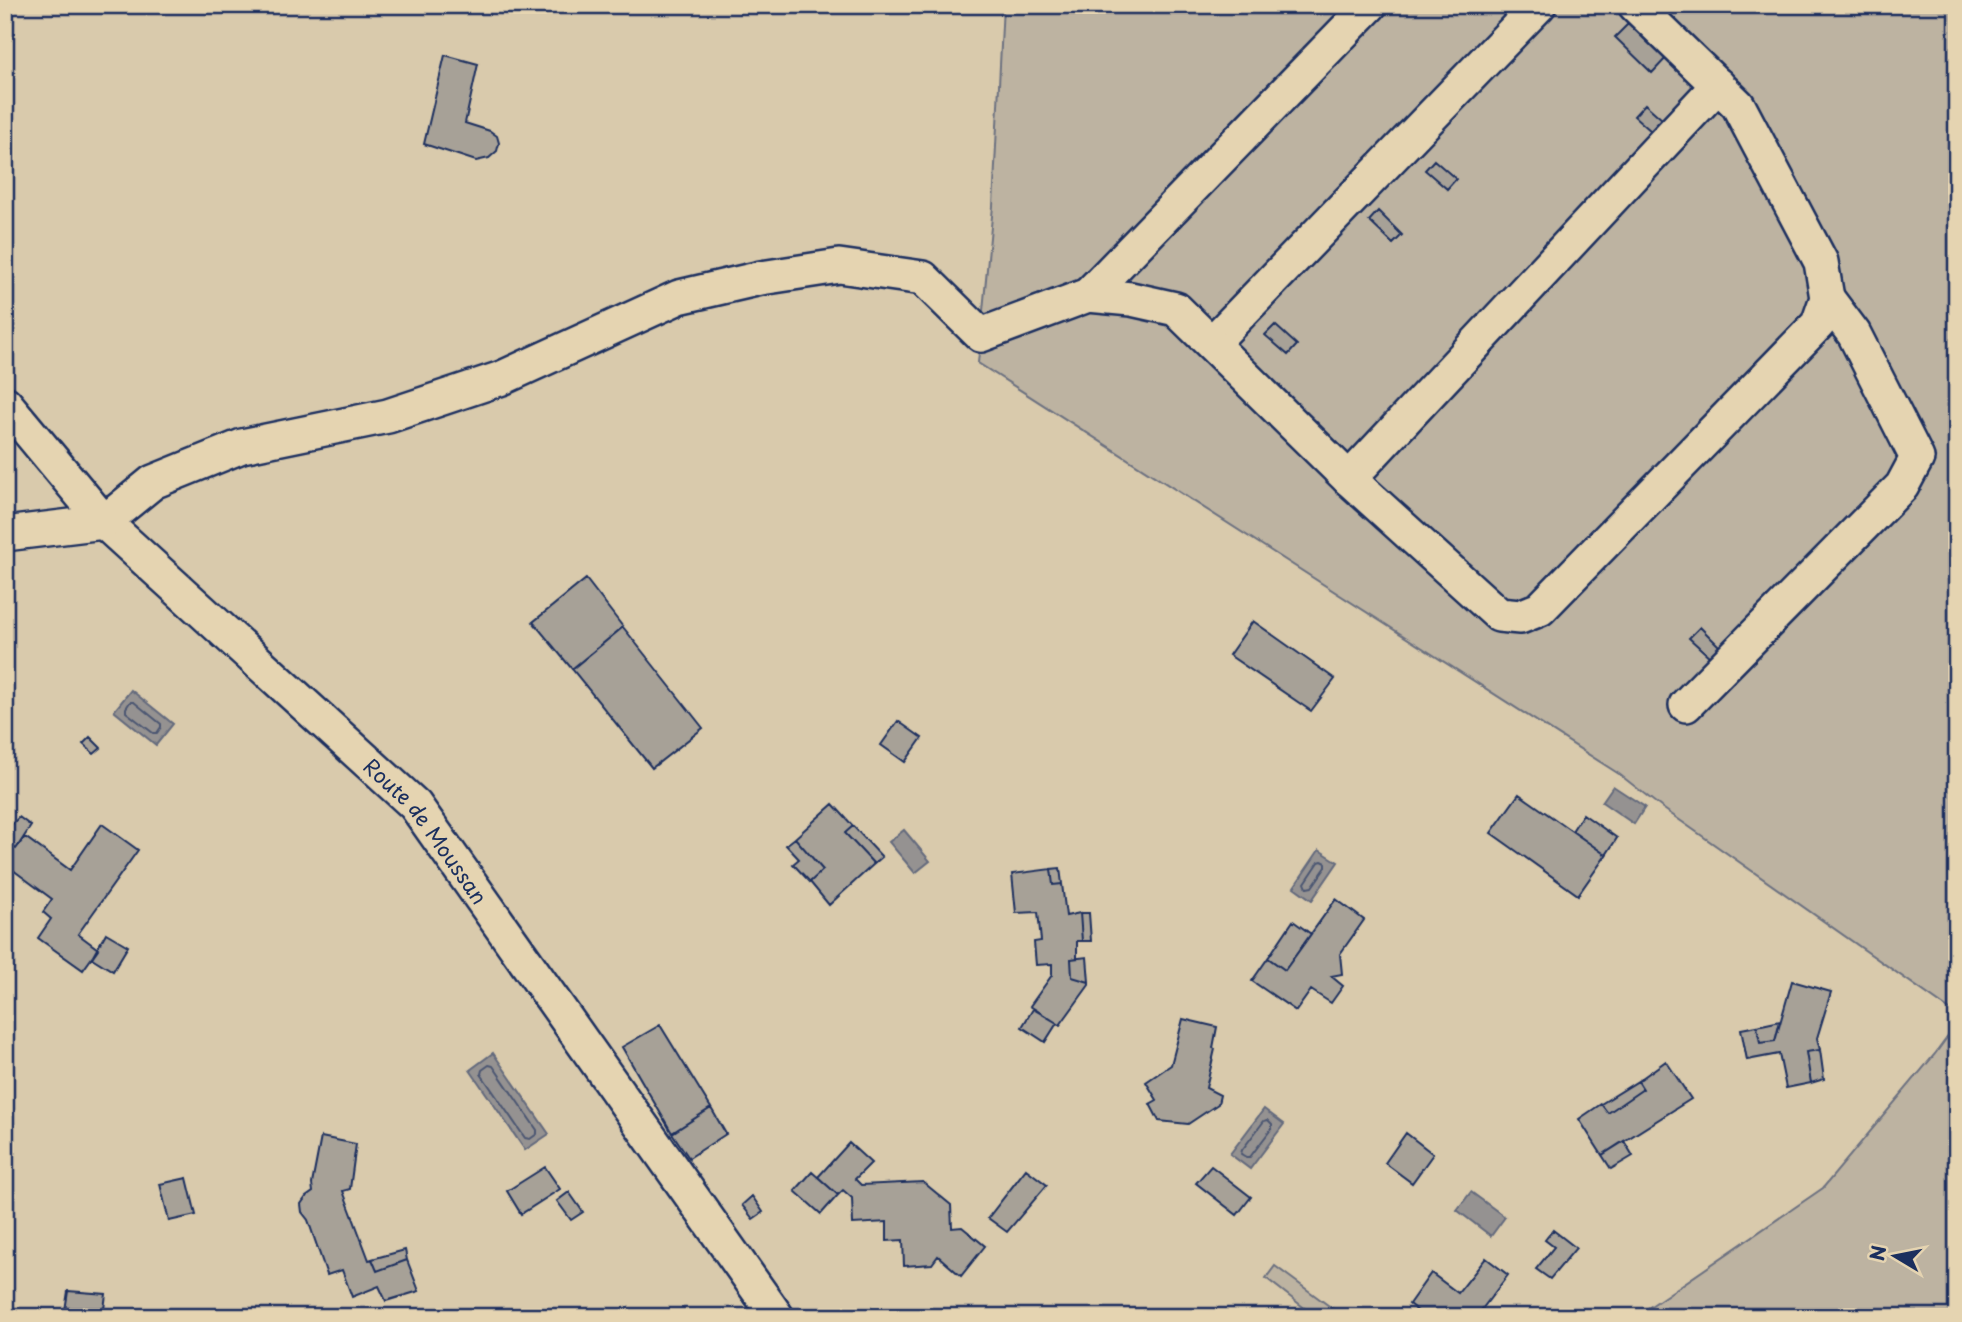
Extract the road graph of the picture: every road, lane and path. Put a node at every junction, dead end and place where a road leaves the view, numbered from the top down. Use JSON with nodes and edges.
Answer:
{"nodes":[{"id":1,"x":1370,"y":5,"type":"edge"},
{"id":2,"x":1539,"y":5,"type":"edge"},
{"id":3,"x":1635,"y":5,"type":"edge"},
{"id":4,"x":1718,"y":85,"type":"junction"},
{"id":5,"x":1088,"y":295,"type":"junction"},
{"id":6,"x":1827,"y":299,"type":"junction"},
{"id":7,"x":1212,"y":343,"type":"junction"},
{"id":8,"x":5,"y":403,"type":"edge"},
{"id":9,"x":1349,"y":479,"type":"junction"},
{"id":10,"x":104,"y":522,"type":"junction"},
{"id":11,"x":5,"y":534,"type":"edge"},
{"id":12,"x":1686,"y":705,"type":"dead end"},
{"id":13,"x":778,"y":1317,"type":"edge"}],
"edges":[{"from":1,"to":5,"type":"street"},
{"from":2,"to":7,"type":"street"},
{"from":3,"to":4,"type":"street"},
{"from":4,"to":6,"type":"street"},
{"from":4,"to":9,"type":"street"},
{"from":5,"to":7,"type":"street"},
{"from":5,"to":10,"type":"street"},
{"from":6,"to":9,"type":"street"},
{"from":6,"to":12,"type":"street"},
{"from":7,"to":9,"type":"street"},
{"from":8,"to":10,"type":"street","name":"Route de Moussan"},
{"from":10,"to":11,"type":"street"},
{"from":10,"to":13,"type":"street","name":"Route de Moussan"}]}
